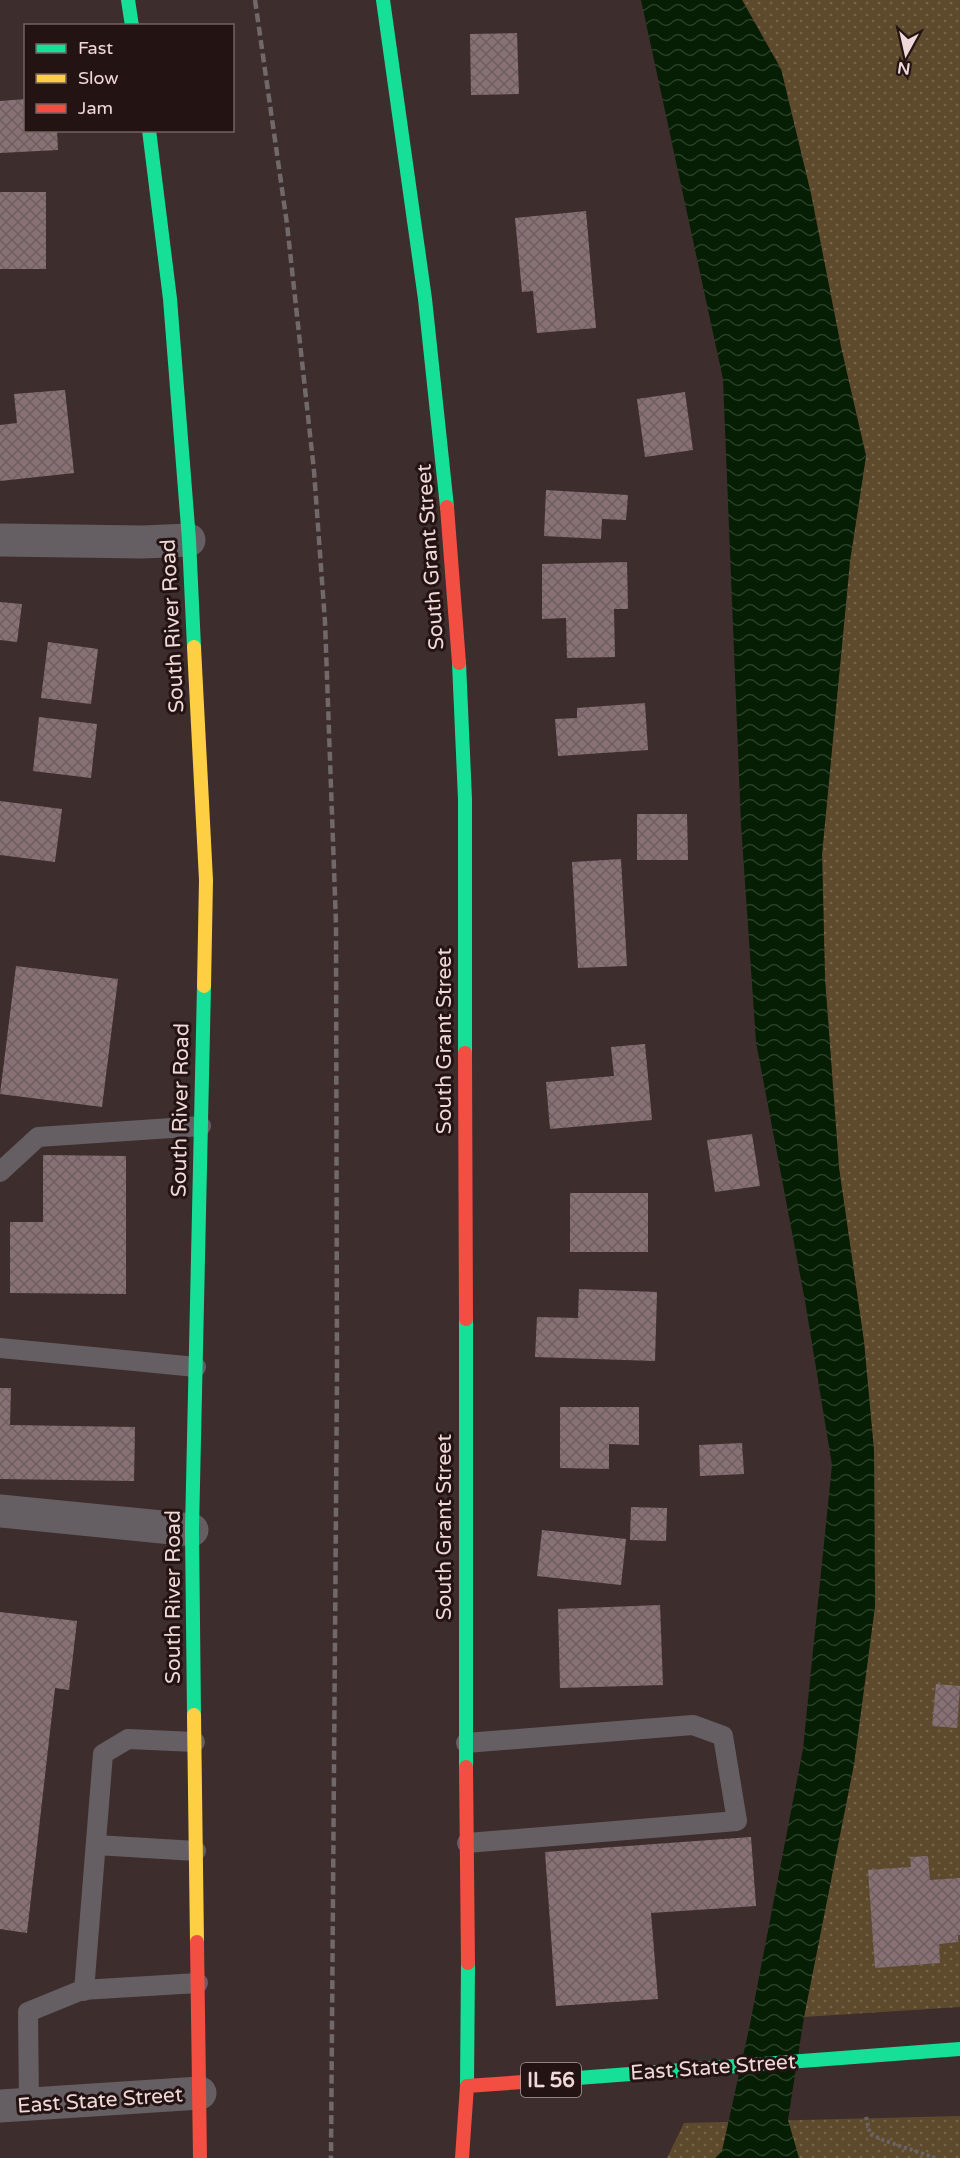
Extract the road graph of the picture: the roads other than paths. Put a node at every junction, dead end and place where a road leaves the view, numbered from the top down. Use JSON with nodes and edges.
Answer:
{"nodes":[{"id":1,"x":128,"y":0,"type":"edge"},
{"id":2,"x":383,"y":0,"type":"edge"},
{"id":3,"x":132,"y":24,"type":"edge"},
{"id":4,"x":149,"y":132,"type":"edge"},
{"id":5,"x":0,"y":540,"type":"edge"},
{"id":6,"x":189,"y":540,"type":"junction"},
{"id":7,"x":201,"y":1126,"type":"junction"},
{"id":8,"x":0,"y":1172,"type":"edge"},
{"id":9,"x":0,"y":1348,"type":"edge"},
{"id":10,"x":196,"y":1367,"type":"junction"},
{"id":11,"x":0,"y":1511,"type":"edge"},
{"id":12,"x":192,"y":1530,"type":"junction"},
{"id":13,"x":195,"y":1742,"type":"junction"},
{"id":14,"x":466,"y":1743,"type":"junction"},
{"id":15,"x":467,"y":1843,"type":"junction"},
{"id":16,"x":96,"y":1845,"type":"junction"},
{"id":17,"x":196,"y":1851,"type":"junction"},
{"id":18,"x":198,"y":1983,"type":"junction"},
{"id":19,"x":84,"y":1990,"type":"junction"},
{"id":20,"x":960,"y":2049,"type":"edge"},
{"id":21,"x":467,"y":2086,"type":"junction"},
{"id":22,"x":200,"y":2093,"type":"junction"},
{"id":23,"x":15,"y":2105,"type":"edge"},
{"id":24,"x":200,"y":2158,"type":"edge"},
{"id":25,"x":462,"y":2158,"type":"edge"}],
"edges":[{"from":1,"to":3,"type":"main road"},
{"from":2,"to":14,"type":"main road","name":"South Grant Street"},
{"from":4,"to":6,"type":"main road","name":"South River Road"},
{"from":5,"to":6,"type":"street"},
{"from":6,"to":7,"type":"main road","name":"South River Road"},
{"from":7,"to":8,"type":"lane"},
{"from":7,"to":10,"type":"main road","name":"South River Road"},
{"from":9,"to":10,"type":"lane"},
{"from":10,"to":12,"type":"main road","name":"South River Road"},
{"from":11,"to":12,"type":"street"},
{"from":12,"to":13,"type":"main road","name":"South River Road"},
{"from":13,"to":16,"type":"lane"},
{"from":13,"to":17,"type":"main road","name":"South River Road"},
{"from":14,"to":15,"type":"main road","name":"South Grant Street"},
{"from":14,"to":15,"type":"lane"},
{"from":15,"to":21,"type":"main road","name":"South Grant Street"},
{"from":16,"to":17,"type":"lane"},
{"from":16,"to":19,"type":"lane"},
{"from":17,"to":18,"type":"main road","name":"South River Road"},
{"from":18,"to":19,"type":"lane"},
{"from":18,"to":22,"type":"main road","name":"South River Road"},
{"from":19,"to":23,"type":"lane"},
{"from":20,"to":21,"type":"main road","name":"East State Street","number":"IL 56"},
{"from":21,"to":25,"type":"main road","name":"South Grant Street"},
{"from":22,"to":23,"type":"street","name":"East State Street"},
{"from":22,"to":24,"type":"main road","name":"South River Road"}]}
